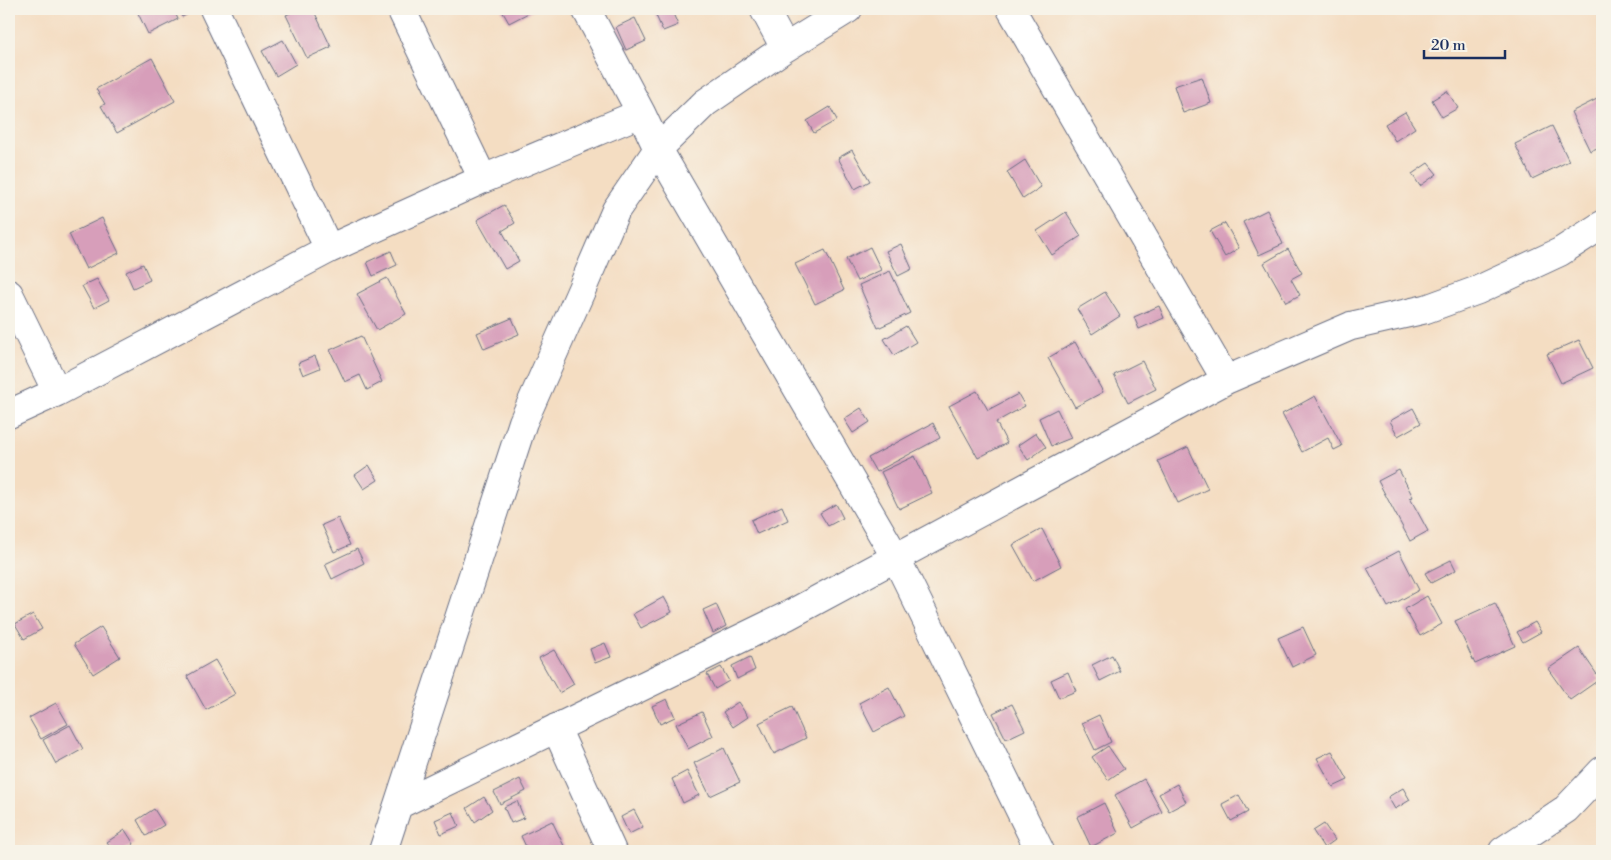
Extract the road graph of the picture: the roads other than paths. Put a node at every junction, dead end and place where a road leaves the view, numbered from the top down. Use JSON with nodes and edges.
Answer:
{"nodes":[{"id":1,"x":214,"y":9,"type":"edge"},
{"id":2,"x":401,"y":9,"type":"edge"},
{"id":3,"x":586,"y":9,"type":"edge"},
{"id":4,"x":764,"y":9,"type":"edge"},
{"id":5,"x":848,"y":9,"type":"edge"},
{"id":6,"x":1011,"y":9,"type":"edge"},
{"id":7,"x":785,"y":48,"type":"junction"},
{"id":8,"x":641,"y":113,"type":"junction"},
{"id":9,"x":658,"y":149,"type":"junction"},
{"id":10,"x":483,"y":180,"type":"junction"},
{"id":11,"x":1602,"y":224,"type":"edge"},
{"id":12,"x":329,"y":249,"type":"junction"},
{"id":13,"x":9,"y":294,"type":"edge"},
{"id":14,"x":1226,"y":380,"type":"junction"},
{"id":15,"x":57,"y":392,"type":"junction"},
{"id":16,"x":9,"y":414,"type":"edge"},
{"id":17,"x":896,"y":558,"type":"junction"},
{"id":18,"x":556,"y":728,"type":"junction"},
{"id":19,"x":1602,"y":771,"type":"edge"},
{"id":20,"x":398,"y":805,"type":"junction"},
{"id":21,"x":383,"y":851,"type":"edge"},
{"id":22,"x":612,"y":851,"type":"edge"},
{"id":23,"x":1040,"y":851,"type":"edge"},
{"id":24,"x":1502,"y":851,"type":"edge"}],
"edges":[{"from":1,"to":12,"type":"street"},
{"from":2,"to":10,"type":"street"},
{"from":3,"to":8,"type":"street"},
{"from":4,"to":7,"type":"street"},
{"from":5,"to":7,"type":"street"},
{"from":6,"to":14,"type":"street"},
{"from":7,"to":9,"type":"street"},
{"from":8,"to":9,"type":"street"},
{"from":8,"to":10,"type":"street"},
{"from":9,"to":17,"type":"street"},
{"from":9,"to":20,"type":"street"},
{"from":10,"to":12,"type":"street"},
{"from":11,"to":14,"type":"street"},
{"from":12,"to":15,"type":"street"},
{"from":13,"to":15,"type":"street"},
{"from":14,"to":17,"type":"street"},
{"from":15,"to":16,"type":"street"},
{"from":17,"to":18,"type":"street"},
{"from":17,"to":23,"type":"street"},
{"from":18,"to":20,"type":"street"},
{"from":18,"to":22,"type":"street"},
{"from":19,"to":24,"type":"street"},
{"from":20,"to":21,"type":"street"}]}
